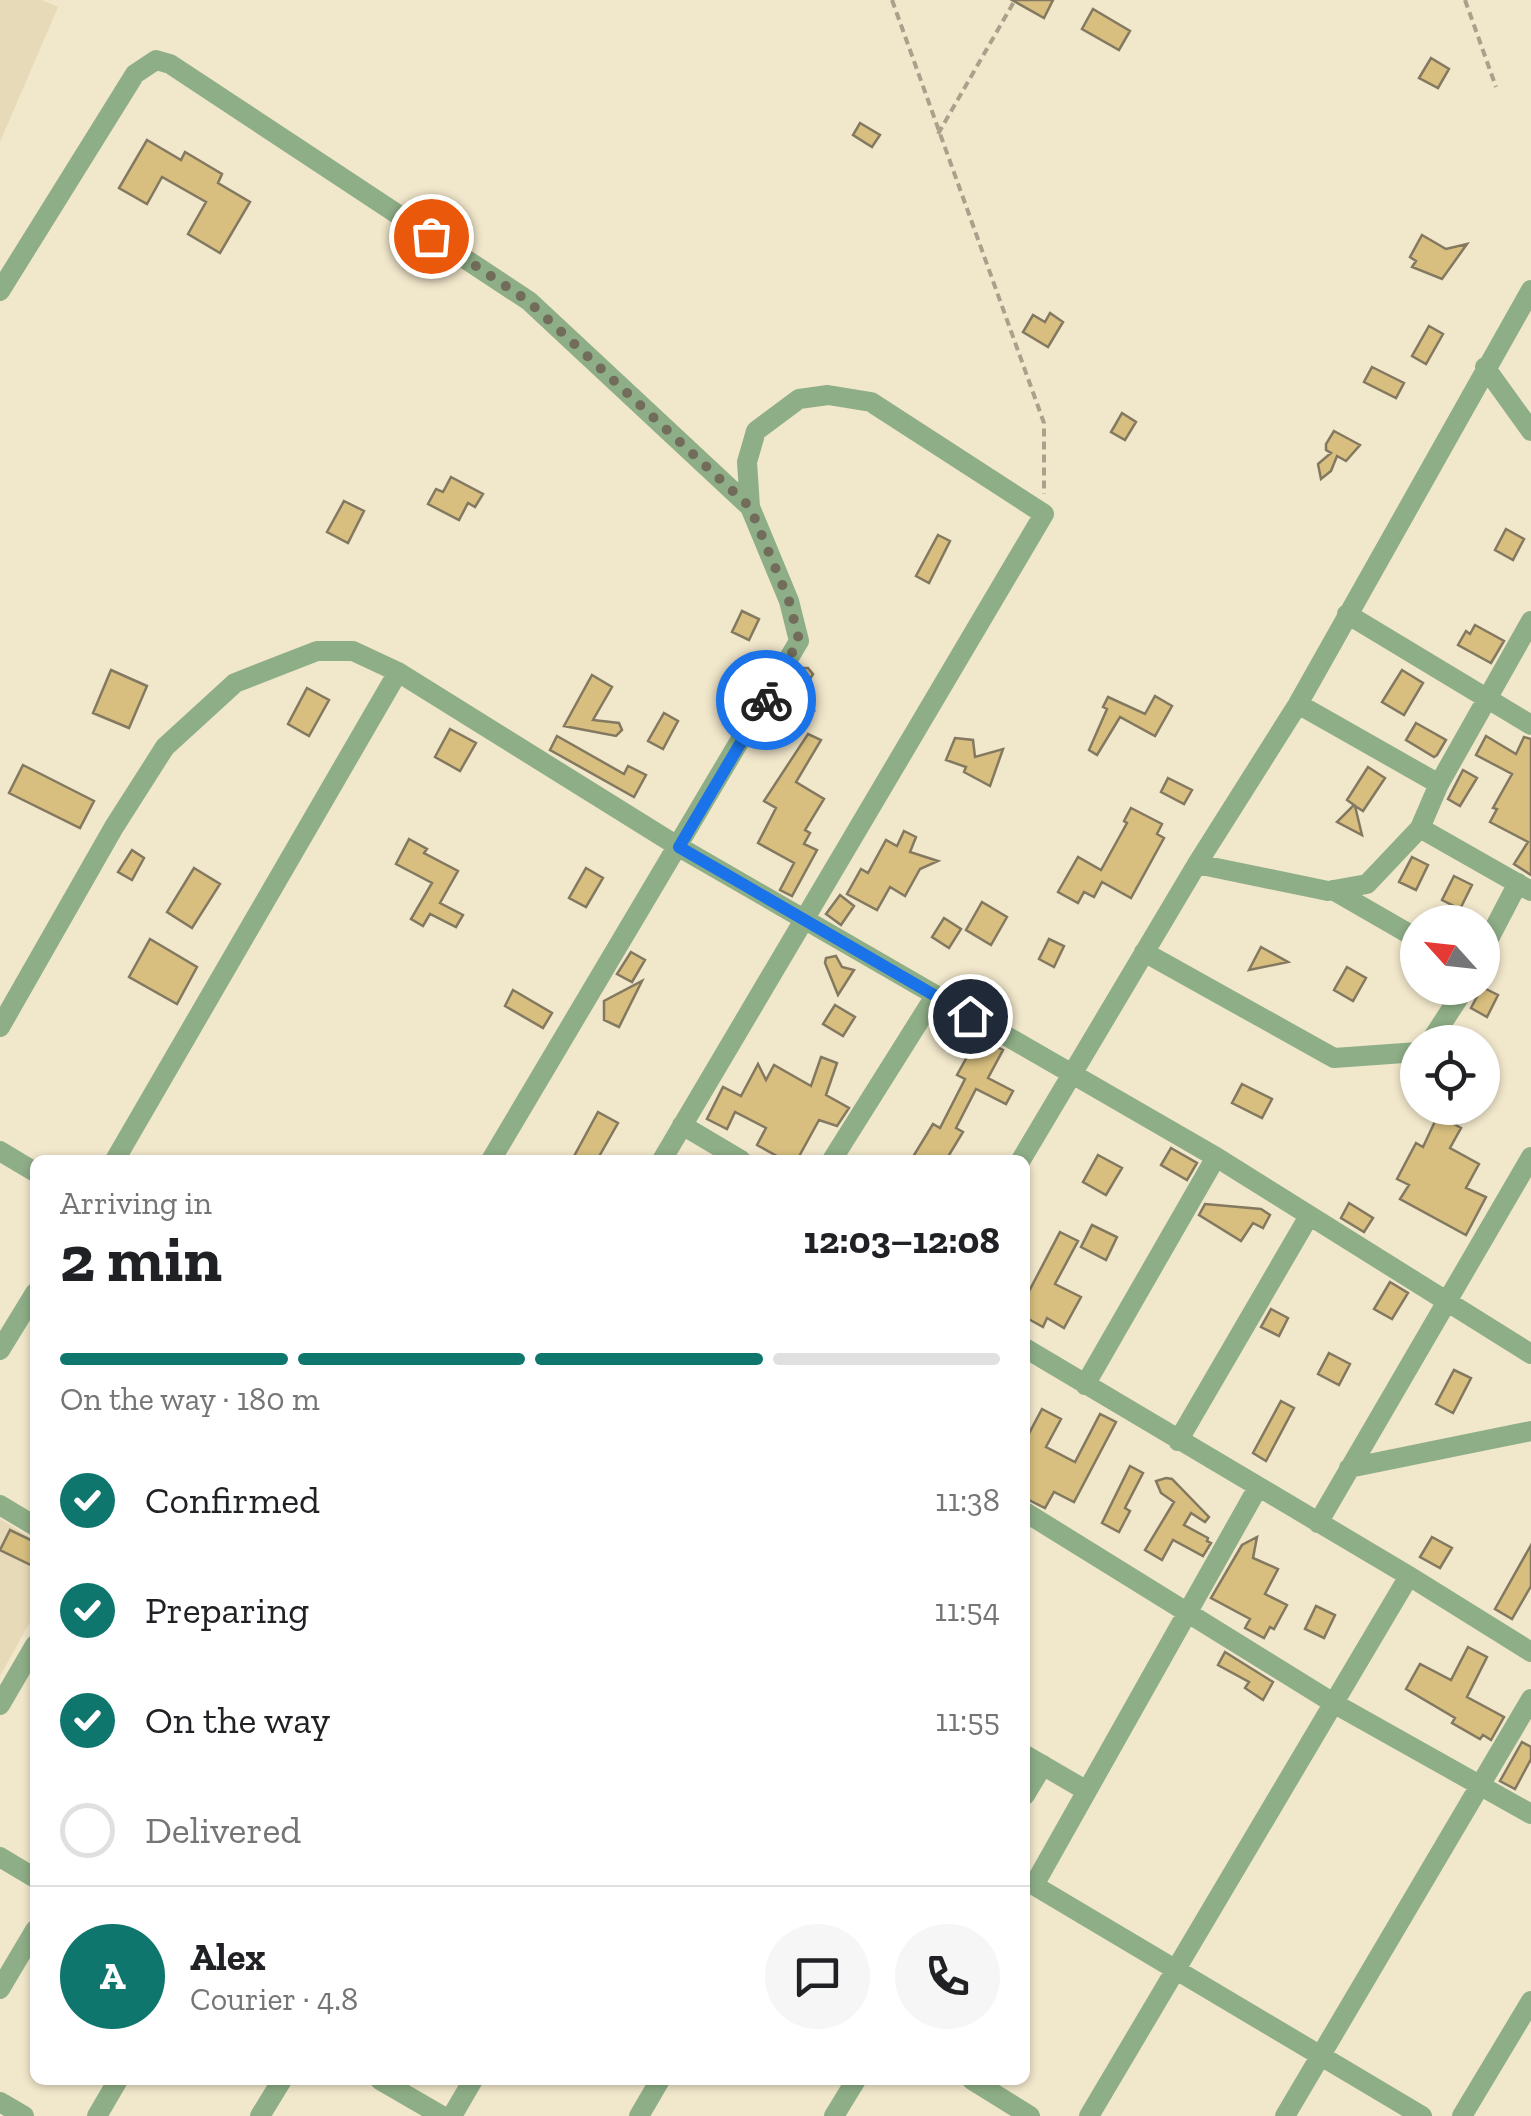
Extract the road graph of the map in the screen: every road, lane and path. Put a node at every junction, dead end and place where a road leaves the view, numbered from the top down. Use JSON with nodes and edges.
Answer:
{"nodes":[{"id":1,"x":892,"y":0,"type":"edge"},
{"id":2,"x":1014,"y":0,"type":"edge"},
{"id":3,"x":1465,"y":0,"type":"edge"},
{"id":4,"x":1496,"y":87,"type":"dead end"},
{"id":5,"x":938,"y":134,"type":"junction"},
{"id":6,"x":1531,"y":290,"type":"edge"},
{"id":7,"x":0,"y":291,"type":"edge"},
{"id":8,"x":1485,"y":367,"type":"junction"},
{"id":9,"x":1529,"y":423,"type":"edge"},
{"id":10,"x":750,"y":507,"type":"junction"},
{"id":11,"x":1044,"y":514,"type":"junction"},
{"id":12,"x":1347,"y":614,"type":"junction"},
{"id":13,"x":1531,"y":621,"type":"edge"},
{"id":14,"x":398,"y":672,"type":"junction"},
{"id":15,"x":1488,"y":702,"type":"junction"},
{"id":16,"x":1298,"y":704,"type":"junction"},
{"id":17,"x":1531,"y":725,"type":"edge"},
{"id":18,"x":1439,"y":784,"type":"junction"},
{"id":19,"x":1420,"y":828,"type":"junction"},
{"id":20,"x":679,"y":847,"type":"junction"},
{"id":21,"x":1197,"y":864,"type":"junction"},
{"id":22,"x":1524,"y":887,"type":"edge"},
{"id":23,"x":1334,"y":890,"type":"junction"},
{"id":24,"x":805,"y":918,"type":"junction"},
{"id":25,"x":1500,"y":924,"type":"edge"},
{"id":26,"x":1400,"y":929,"type":"edge"},
{"id":27,"x":1144,"y":952,"type":"junction"},
{"id":28,"x":936,"y":996,"type":"junction"},
{"id":29,"x":0,"y":1027,"type":"edge"},
{"id":30,"x":1400,"y":1053,"type":"edge"},
{"id":31,"x":1072,"y":1074,"type":"junction"},
{"id":32,"x":682,"y":1125,"type":"junction"},
{"id":33,"x":0,"y":1151,"type":"edge"},
{"id":34,"x":118,"y":1155,"type":"edge"},
{"id":35,"x":494,"y":1155,"type":"edge"},
{"id":36,"x":665,"y":1155,"type":"edge"},
{"id":37,"x":733,"y":1155,"type":"edge"},
{"id":38,"x":835,"y":1155,"type":"edge"},
{"id":39,"x":1024,"y":1155,"type":"edge"},
{"id":40,"x":1531,"y":1156,"type":"edge"},
{"id":41,"x":1216,"y":1157,"type":"junction"},
{"id":42,"x":30,"y":1169,"type":"edge"},
{"id":43,"x":1309,"y":1216,"type":"junction"},
{"id":44,"x":1446,"y":1299,"type":"junction"},
{"id":45,"x":30,"y":1301,"type":"edge"},
{"id":46,"x":0,"y":1350,"type":"edge"},
{"id":47,"x":1030,"y":1351,"type":"edge"},
{"id":48,"x":1531,"y":1354,"type":"edge"},
{"id":49,"x":1085,"y":1385,"type":"junction"},
{"id":50,"x":1531,"y":1430,"type":"edge"},
{"id":51,"x":1178,"y":1441,"type":"junction"},
{"id":52,"x":1350,"y":1468,"type":"junction"},
{"id":53,"x":1258,"y":1489,"type":"junction"},
{"id":54,"x":0,"y":1505,"type":"edge"},
{"id":55,"x":1030,"y":1515,"type":"edge"},
{"id":56,"x":30,"y":1523,"type":"edge"},
{"id":57,"x":1318,"y":1523,"type":"junction"},
{"id":58,"x":1409,"y":1576,"type":"junction"},
{"id":59,"x":1188,"y":1610,"type":"junction"},
{"id":60,"x":1531,"y":1652,"type":"edge"},
{"id":61,"x":30,"y":1654,"type":"edge"},
{"id":62,"x":1531,"y":1698,"type":"edge"},
{"id":63,"x":1335,"y":1704,"type":"junction"},
{"id":64,"x":0,"y":1705,"type":"edge"},
{"id":65,"x":1034,"y":1760,"type":"edge"},
{"id":66,"x":1480,"y":1786,"type":"junction"},
{"id":67,"x":1087,"y":1792,"type":"junction"},
{"id":68,"x":1531,"y":1814,"type":"edge"},
{"id":69,"x":0,"y":1858,"type":"edge"},
{"id":70,"x":30,"y":1875,"type":"edge"},
{"id":71,"x":1030,"y":1882,"type":"edge"},
{"id":72,"x":30,"y":1938,"type":"edge"},
{"id":73,"x":1175,"y":1969,"type":"junction"},
{"id":74,"x":0,"y":1989,"type":"edge"},
{"id":75,"x":1531,"y":2001,"type":"edge"},
{"id":76,"x":1320,"y":2056,"type":"junction"},
{"id":77,"x":115,"y":2085,"type":"edge"},
{"id":78,"x":279,"y":2085,"type":"edge"},
{"id":79,"x":389,"y":2085,"type":"edge"},
{"id":80,"x":470,"y":2085,"type":"edge"},
{"id":81,"x":657,"y":2085,"type":"edge"},
{"id":82,"x":853,"y":2085,"type":"edge"},
{"id":83,"x":977,"y":2085,"type":"edge"},
{"id":84,"x":0,"y":2102,"type":"edge"},
{"id":85,"x":1000,"y":2108,"type":"edge"},
{"id":86,"x":24,"y":2116,"type":"edge"},
{"id":87,"x":97,"y":2116,"type":"edge"},
{"id":88,"x":260,"y":2116,"type":"edge"},
{"id":89,"x":442,"y":2116,"type":"edge"},
{"id":90,"x":452,"y":2116,"type":"edge"},
{"id":91,"x":639,"y":2116,"type":"edge"},
{"id":92,"x":834,"y":2116,"type":"edge"},
{"id":93,"x":1030,"y":2116,"type":"edge"},
{"id":94,"x":1089,"y":2116,"type":"edge"},
{"id":95,"x":1284,"y":2116,"type":"edge"},
{"id":96,"x":1422,"y":2116,"type":"edge"},
{"id":97,"x":1462,"y":2116,"type":"edge"}],
"edges":[{"from":1,"to":5,"type":"path"},
{"from":2,"to":5,"type":"path"},
{"from":3,"to":4,"type":"path"},
{"from":5,"to":11,"type":"path"},
{"from":6,"to":8,"type":"street"},
{"from":7,"to":10,"type":"street"},
{"from":8,"to":9,"type":"street"},
{"from":8,"to":12,"type":"street"},
{"from":10,"to":11,"type":"street"},
{"from":10,"to":20,"type":"street"},
{"from":11,"to":24,"type":"street"},
{"from":12,"to":15,"type":"street"},
{"from":12,"to":16,"type":"street"},
{"from":13,"to":15,"type":"street"},
{"from":14,"to":20,"type":"street"},
{"from":14,"to":29,"type":"street"},
{"from":14,"to":34,"type":"street"},
{"from":15,"to":17,"type":"street"},
{"from":15,"to":18,"type":"street"},
{"from":16,"to":18,"type":"street"},
{"from":16,"to":21,"type":"street"},
{"from":18,"to":19,"type":"street"},
{"from":19,"to":22,"type":"street"},
{"from":19,"to":23,"type":"street"},
{"from":20,"to":24,"type":"street"},
{"from":20,"to":35,"type":"street"},
{"from":21,"to":23,"type":"street"},
{"from":21,"to":27,"type":"street"},
{"from":22,"to":25,"type":"street"},
{"from":23,"to":26,"type":"street"},
{"from":24,"to":28,"type":"street"},
{"from":24,"to":32,"type":"street"},
{"from":27,"to":30,"type":"street"},
{"from":27,"to":31,"type":"street"},
{"from":28,"to":31,"type":"street"},
{"from":28,"to":38,"type":"street"},
{"from":31,"to":39,"type":"street"},
{"from":31,"to":41,"type":"street"},
{"from":32,"to":36,"type":"street"},
{"from":32,"to":37,"type":"street"},
{"from":33,"to":42,"type":"street"},
{"from":40,"to":44,"type":"street"},
{"from":41,"to":43,"type":"street"},
{"from":41,"to":49,"type":"street"},
{"from":43,"to":44,"type":"street"},
{"from":43,"to":51,"type":"street"},
{"from":44,"to":48,"type":"street"},
{"from":44,"to":52,"type":"street"},
{"from":45,"to":46,"type":"street"},
{"from":47,"to":49,"type":"street"},
{"from":49,"to":51,"type":"street"},
{"from":50,"to":52,"type":"street"},
{"from":51,"to":53,"type":"street"},
{"from":52,"to":57,"type":"street"},
{"from":53,"to":57,"type":"street"},
{"from":53,"to":59,"type":"street"},
{"from":54,"to":56,"type":"street"},
{"from":55,"to":59,"type":"street"},
{"from":57,"to":58,"type":"street"},
{"from":58,"to":60,"type":"street"},
{"from":58,"to":63,"type":"street"},
{"from":59,"to":63,"type":"street"},
{"from":59,"to":67,"type":"street"},
{"from":61,"to":64,"type":"street"},
{"from":62,"to":66,"type":"street"},
{"from":63,"to":66,"type":"street"},
{"from":63,"to":73,"type":"street"},
{"from":65,"to":67,"type":"street"},
{"from":66,"to":68,"type":"street"},
{"from":66,"to":76,"type":"street"},
{"from":67,"to":71,"type":"street"},
{"from":69,"to":70,"type":"street"},
{"from":71,"to":73,"type":"street"},
{"from":72,"to":74,"type":"street"},
{"from":73,"to":76,"type":"street"},
{"from":73,"to":94,"type":"street"},
{"from":75,"to":97,"type":"street"},
{"from":76,"to":95,"type":"street"},
{"from":76,"to":96,"type":"street"},
{"from":77,"to":87,"type":"street"},
{"from":78,"to":88,"type":"street"},
{"from":79,"to":89,"type":"street"},
{"from":80,"to":90,"type":"street"},
{"from":81,"to":91,"type":"street"},
{"from":82,"to":92,"type":"street"},
{"from":83,"to":85,"type":"street"},
{"from":84,"to":86,"type":"street"},
{"from":85,"to":93,"type":"street"}]}
